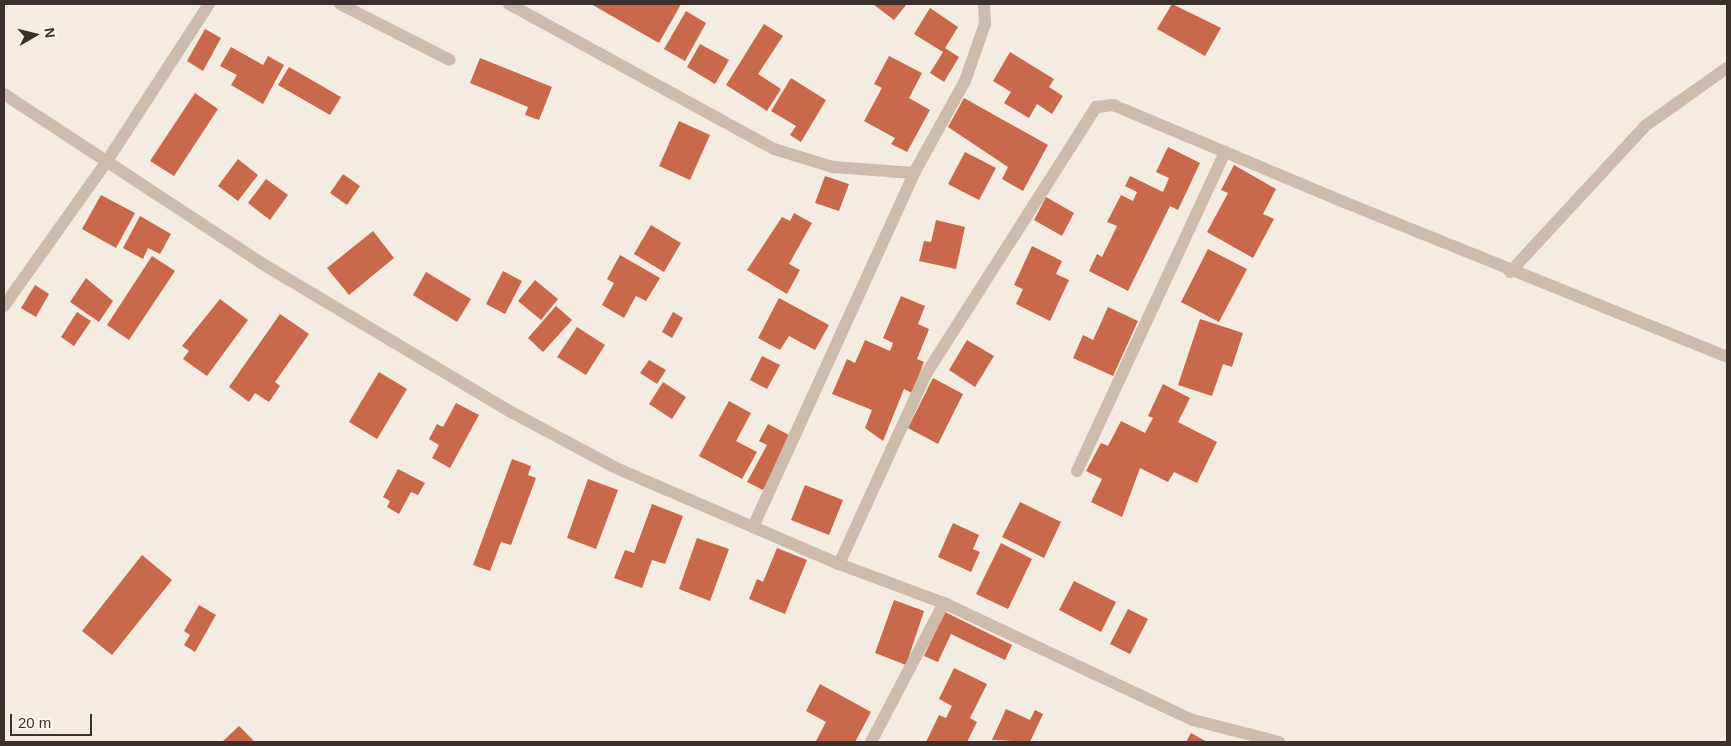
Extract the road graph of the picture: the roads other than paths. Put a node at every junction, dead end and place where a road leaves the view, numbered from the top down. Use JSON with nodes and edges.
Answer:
{"nodes":[{"id":1,"x":208,"y":4,"type":"edge"},
{"id":2,"x":340,"y":4,"type":"edge"},
{"id":3,"x":509,"y":4,"type":"edge"},
{"id":4,"x":984,"y":4,"type":"edge"},
{"id":5,"x":450,"y":60,"type":"dead end"},
{"id":6,"x":1727,"y":68,"type":"edge"},
{"id":7,"x":4,"y":94,"type":"edge"},
{"id":8,"x":1225,"y":152,"type":"junction"},
{"id":9,"x":107,"y":161,"type":"junction"},
{"id":10,"x":914,"y":173,"type":"junction"},
{"id":11,"x":1510,"y":272,"type":"junction"},
{"id":12,"x":4,"y":306,"type":"edge"},
{"id":13,"x":1727,"y":357,"type":"edge"},
{"id":14,"x":1077,"y":471,"type":"dead end"},
{"id":15,"x":753,"y":528,"type":"junction"},
{"id":16,"x":839,"y":564,"type":"junction"},
{"id":17,"x":944,"y":603,"type":"junction"},
{"id":18,"x":871,"y":742,"type":"edge"},
{"id":19,"x":1279,"y":742,"type":"edge"}],
"edges":[{"from":1,"to":9,"type":"street"},
{"from":2,"to":5,"type":"street"},
{"from":3,"to":10,"type":"street"},
{"from":4,"to":10,"type":"street"},
{"from":6,"to":11,"type":"street"},
{"from":7,"to":9,"type":"street"},
{"from":8,"to":11,"type":"street"},
{"from":8,"to":14,"type":"street"},
{"from":8,"to":16,"type":"street"},
{"from":9,"to":12,"type":"street"},
{"from":9,"to":15,"type":"street"},
{"from":10,"to":15,"type":"street"},
{"from":11,"to":13,"type":"street"},
{"from":15,"to":16,"type":"street"},
{"from":16,"to":17,"type":"street"},
{"from":17,"to":18,"type":"street"},
{"from":17,"to":19,"type":"street"}]}
